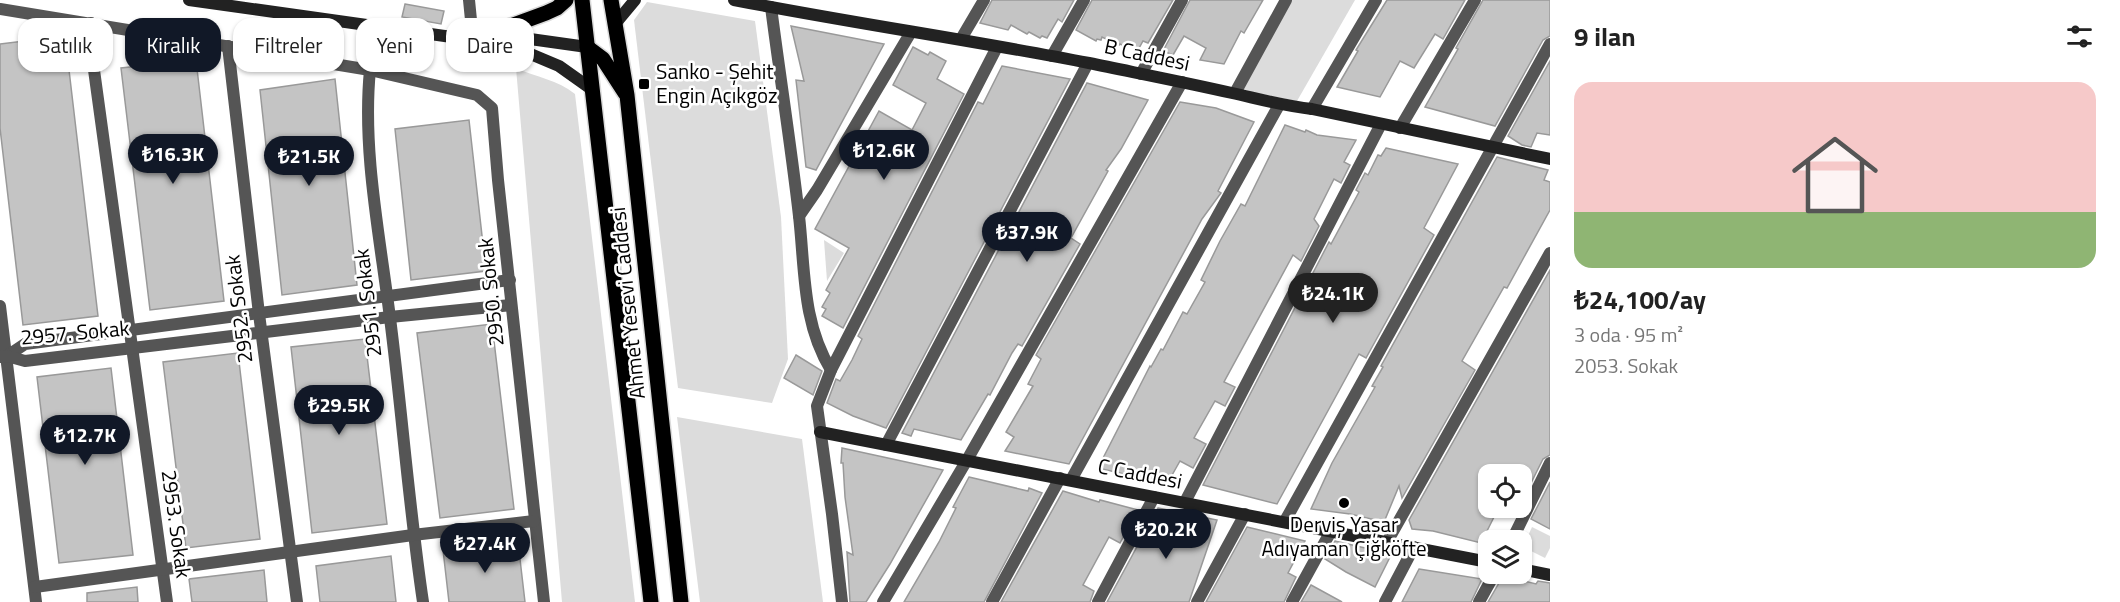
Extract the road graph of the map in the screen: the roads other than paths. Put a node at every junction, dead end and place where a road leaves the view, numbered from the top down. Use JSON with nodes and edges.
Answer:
{"nodes":[{"id":1,"x":189,"y":0,"type":"edge"},
{"id":2,"x":469,"y":0,"type":"edge"},
{"id":3,"x":566,"y":0,"type":"edge"},
{"id":4,"x":582,"y":0,"type":"edge"},
{"id":5,"x":612,"y":0,"type":"edge"},
{"id":6,"x":635,"y":0,"type":"edge"},
{"id":7,"x":734,"y":0,"type":"edge"},
{"id":8,"x":984,"y":0,"type":"edge"},
{"id":9,"x":1084,"y":0,"type":"edge"},
{"id":10,"x":1182,"y":0,"type":"edge"},
{"id":11,"x":1286,"y":0,"type":"edge"},
{"id":12,"x":1376,"y":0,"type":"edge"},
{"id":13,"x":1475,"y":0,"type":"edge"},
{"id":14,"x":771,"y":7,"type":"junction"},
{"id":15,"x":0,"y":9,"type":"edge"},
{"id":16,"x":58,"y":18,"type":"edge"},
{"id":17,"x":471,"y":18,"type":"edge"},
{"id":18,"x":532,"y":18,"type":"edge"},
{"id":19,"x":615,"y":24,"type":"junction"},
{"id":20,"x":113,"y":27,"type":"edge"},
{"id":21,"x":911,"y":32,"type":"junction"},
{"id":22,"x":446,"y":36,"type":"edge"},
{"id":23,"x":961,"y":39,"type":"junction"},
{"id":24,"x":534,"y":40,"type":"edge"},
{"id":25,"x":1550,"y":44,"type":"edge"},
{"id":26,"x":228,"y":46,"type":"junction"},
{"id":27,"x":588,"y":47,"type":"junction"},
{"id":28,"x":997,"y":47,"type":"junction"},
{"id":29,"x":534,"y":55,"type":"edge"},
{"id":30,"x":1052,"y":56,"type":"junction"},
{"id":31,"x":1088,"y":63,"type":"junction"},
{"id":32,"x":356,"y":68,"type":"edge"},
{"id":33,"x":94,"y":72,"type":"edge"},
{"id":34,"x":370,"y":72,"type":"edge"},
{"id":35,"x":379,"y":72,"type":"edge"},
{"id":36,"x":1141,"y":74,"type":"junction"},
{"id":37,"x":1182,"y":82,"type":"junction"},
{"id":38,"x":590,"y":88,"type":"junction"},
{"id":39,"x":1235,"y":93,"type":"junction"},
{"id":40,"x":627,"y":95,"type":"junction"},
{"id":41,"x":1279,"y":105,"type":"junction"},
{"id":42,"x":1312,"y":109,"type":"junction"},
{"id":43,"x":1381,"y":124,"type":"junction"},
{"id":44,"x":1400,"y":129,"type":"junction"},
{"id":45,"x":1494,"y":147,"type":"junction"},
{"id":46,"x":1550,"y":159,"type":"edge"},
{"id":47,"x":799,"y":216,"type":"junction"},
{"id":48,"x":1550,"y":253,"type":"edge"},
{"id":49,"x":510,"y":280,"type":"junction"},
{"id":50,"x":387,"y":296,"type":"junction"},
{"id":51,"x":512,"y":305,"type":"junction"},
{"id":52,"x":0,"y":306,"type":"edge"},
{"id":53,"x":259,"y":314,"type":"junction"},
{"id":54,"x":390,"y":317,"type":"junction"},
{"id":55,"x":130,"y":329,"type":"junction"},
{"id":56,"x":261,"y":333,"type":"junction"},
{"id":57,"x":132,"y":348,"type":"junction"},
{"id":58,"x":3,"y":357,"type":"edge"},
{"id":59,"x":831,"y":370,"type":"junction"},
{"id":60,"x":820,"y":432,"type":"junction"},
{"id":61,"x":886,"y":445,"type":"junction"},
{"id":62,"x":967,"y":460,"type":"junction"},
{"id":63,"x":1550,"y":463,"type":"edge"},
{"id":64,"x":1065,"y":479,"type":"junction"},
{"id":65,"x":1154,"y":496,"type":"junction"},
{"id":66,"x":1185,"y":502,"type":"junction"},
{"id":67,"x":1245,"y":514,"type":"junction"},
{"id":68,"x":534,"y":521,"type":"junction"},
{"id":69,"x":1285,"y":521,"type":"junction"},
{"id":70,"x":1517,"y":530,"type":"edge"},
{"id":71,"x":1331,"y":531,"type":"junction"},
{"id":72,"x":413,"y":535,"type":"junction"},
{"id":73,"x":1387,"y":542,"type":"junction"},
{"id":74,"x":1414,"y":547,"type":"junction"},
{"id":75,"x":291,"y":553,"type":"junction"},
{"id":76,"x":1478,"y":560,"type":"edge"},
{"id":77,"x":647,"y":569,"type":"junction"},
{"id":78,"x":162,"y":570,"type":"junction"},
{"id":79,"x":1532,"y":571,"type":"edge"},
{"id":80,"x":1550,"y":575,"type":"edge"},
{"id":81,"x":1489,"y":584,"type":"edge"},
{"id":82,"x":35,"y":587,"type":"junction"},
{"id":83,"x":36,"y":602,"type":"edge"},
{"id":84,"x":167,"y":602,"type":"edge"},
{"id":85,"x":297,"y":602,"type":"edge"},
{"id":86,"x":423,"y":602,"type":"edge"},
{"id":87,"x":544,"y":602,"type":"edge"},
{"id":88,"x":651,"y":602,"type":"edge"},
{"id":89,"x":658,"y":602,"type":"edge"},
{"id":90,"x":681,"y":602,"type":"edge"},
{"id":91,"x":842,"y":602,"type":"edge"},
{"id":92,"x":883,"y":602,"type":"edge"},
{"id":93,"x":992,"y":602,"type":"edge"},
{"id":94,"x":1098,"y":602,"type":"edge"},
{"id":95,"x":1197,"y":602,"type":"edge"},
{"id":96,"x":1292,"y":602,"type":"edge"},
{"id":97,"x":1385,"y":602,"type":"edge"},
{"id":98,"x":1479,"y":602,"type":"edge"}],
"edges":[{"from":1,"to":22,"type":"street"},
{"from":2,"to":17,"type":"street"},
{"from":3,"to":18,"type":"main road"},
{"from":4,"to":27,"type":"main road","name":"Ahmet Yesevi Caddesi"},
{"from":5,"to":19,"type":"main road","name":"Ahmet Yesevi Caddesi"},
{"from":6,"to":19,"type":"street"},
{"from":7,"to":14,"type":"street","name":"B Caddesi"},
{"from":8,"to":23,"type":"street"},
{"from":9,"to":30,"type":"street"},
{"from":10,"to":36,"type":"street"},
{"from":11,"to":39,"type":"street"},
{"from":12,"to":42,"type":"street"},
{"from":13,"to":44,"type":"street"},
{"from":14,"to":21,"type":"street","name":"B Caddesi"},
{"from":14,"to":47,"type":"street"},
{"from":15,"to":16,"type":"street","name":"2950. Sokak"},
{"from":19,"to":40,"type":"main road","name":"Ahmet Yesevi Caddesi"},
{"from":20,"to":26,"type":"street","name":"2950. Sokak"},
{"from":21,"to":23,"type":"street","name":"B Caddesi"},
{"from":21,"to":47,"type":"street"},
{"from":23,"to":28,"type":"street","name":"B Caddesi"},
{"from":24,"to":27,"type":"street"},
{"from":25,"to":45,"type":"street"},
{"from":26,"to":32,"type":"street","name":"2950. Sokak"},
{"from":26,"to":53,"type":"street","name":"2952. Sokak"},
{"from":27,"to":38,"type":"main road","name":"Ahmet Yesevi Caddesi"},
{"from":27,"to":40,"type":"main road"},
{"from":28,"to":30,"type":"street","name":"B Caddesi"},
{"from":28,"to":59,"type":"street"},
{"from":29,"to":38,"type":"street"},
{"from":30,"to":31,"type":"street","name":"B Caddesi"},
{"from":31,"to":36,"type":"street","name":"B Caddesi"},
{"from":31,"to":61,"type":"street"},
{"from":33,"to":55,"type":"street","name":"2953. Sokak"},
{"from":34,"to":50,"type":"street","name":"2951. Sokak"},
{"from":35,"to":49,"type":"street","name":"2950. Sokak"},
{"from":36,"to":37,"type":"street","name":"B Caddesi"},
{"from":37,"to":39,"type":"street","name":"B Caddesi"},
{"from":37,"to":62,"type":"street"},
{"from":38,"to":77,"type":"main road","name":"Ahmet Yesevi Caddesi"},
{"from":39,"to":41,"type":"street","name":"B Caddesi"},
{"from":40,"to":90,"type":"main road","name":"Ahmet Yesevi Caddesi"},
{"from":41,"to":42,"type":"street","name":"B Caddesi"},
{"from":41,"to":64,"type":"street"},
{"from":42,"to":43,"type":"street","name":"B Caddesi"},
{"from":43,"to":44,"type":"street","name":"B Caddesi"},
{"from":43,"to":66,"type":"street"},
{"from":44,"to":45,"type":"street","name":"B Caddesi"},
{"from":45,"to":46,"type":"street","name":"B Caddesi"},
{"from":45,"to":69,"type":"street"},
{"from":47,"to":59,"type":"street"},
{"from":48,"to":73,"type":"street"},
{"from":49,"to":50,"type":"street","name":"2957. Sokak"},
{"from":49,"to":51,"type":"street","name":"2950. Sokak"},
{"from":50,"to":53,"type":"street","name":"2957. Sokak"},
{"from":50,"to":54,"type":"street","name":"2951. Sokak"},
{"from":51,"to":54,"type":"street","name":"2957. Sokak"},
{"from":51,"to":68,"type":"street","name":"2950. Sokak"},
{"from":52,"to":58,"type":"street"},
{"from":53,"to":55,"type":"street","name":"2957. Sokak"},
{"from":53,"to":56,"type":"street","name":"2952. Sokak"},
{"from":54,"to":56,"type":"street","name":"2957. Sokak"},
{"from":54,"to":72,"type":"street","name":"2951. Sokak"},
{"from":55,"to":57,"type":"street","name":"2953. Sokak"},
{"from":55,"to":58,"type":"street","name":"2957. Sokak"},
{"from":56,"to":57,"type":"street","name":"2957. Sokak"},
{"from":56,"to":75,"type":"street","name":"2952. Sokak"},
{"from":57,"to":58,"type":"street","name":"2957. Sokak"},
{"from":57,"to":78,"type":"street","name":"2953. Sokak"},
{"from":58,"to":82,"type":"street"},
{"from":59,"to":60,"type":"street"},
{"from":60,"to":61,"type":"street","name":"C Caddesi"},
{"from":60,"to":91,"type":"street"},
{"from":61,"to":62,"type":"street","name":"C Caddesi"},
{"from":62,"to":64,"type":"street","name":"C Caddesi"},
{"from":62,"to":92,"type":"street"},
{"from":63,"to":70,"type":"street"},
{"from":64,"to":65,"type":"street","name":"C Caddesi"},
{"from":64,"to":93,"type":"street"},
{"from":65,"to":66,"type":"street","name":"C Caddesi"},
{"from":65,"to":94,"type":"street"},
{"from":66,"to":67,"type":"street","name":"C Caddesi"},
{"from":67,"to":69,"type":"street","name":"C Caddesi"},
{"from":67,"to":95,"type":"street"},
{"from":68,"to":72,"type":"street"},
{"from":68,"to":87,"type":"street","name":"2950. Sokak"},
{"from":69,"to":71,"type":"street","name":"C Caddesi"},
{"from":71,"to":73,"type":"street","name":"C Caddesi"},
{"from":71,"to":96,"type":"street"},
{"from":72,"to":75,"type":"street"},
{"from":72,"to":86,"type":"street","name":"2951. Sokak"},
{"from":73,"to":74,"type":"street","name":"C Caddesi"},
{"from":74,"to":76,"type":"street","name":"C Caddesi"},
{"from":74,"to":97,"type":"street"},
{"from":75,"to":78,"type":"street"},
{"from":75,"to":85,"type":"street","name":"2952. Sokak"},
{"from":77,"to":88,"type":"main road","name":"Ahmet Yesevi Caddesi"},
{"from":77,"to":89,"type":"main road"},
{"from":78,"to":82,"type":"street"},
{"from":78,"to":84,"type":"street","name":"2953. Sokak"},
{"from":79,"to":80,"type":"street"},
{"from":81,"to":98,"type":"street"},
{"from":82,"to":83,"type":"street"}]}
